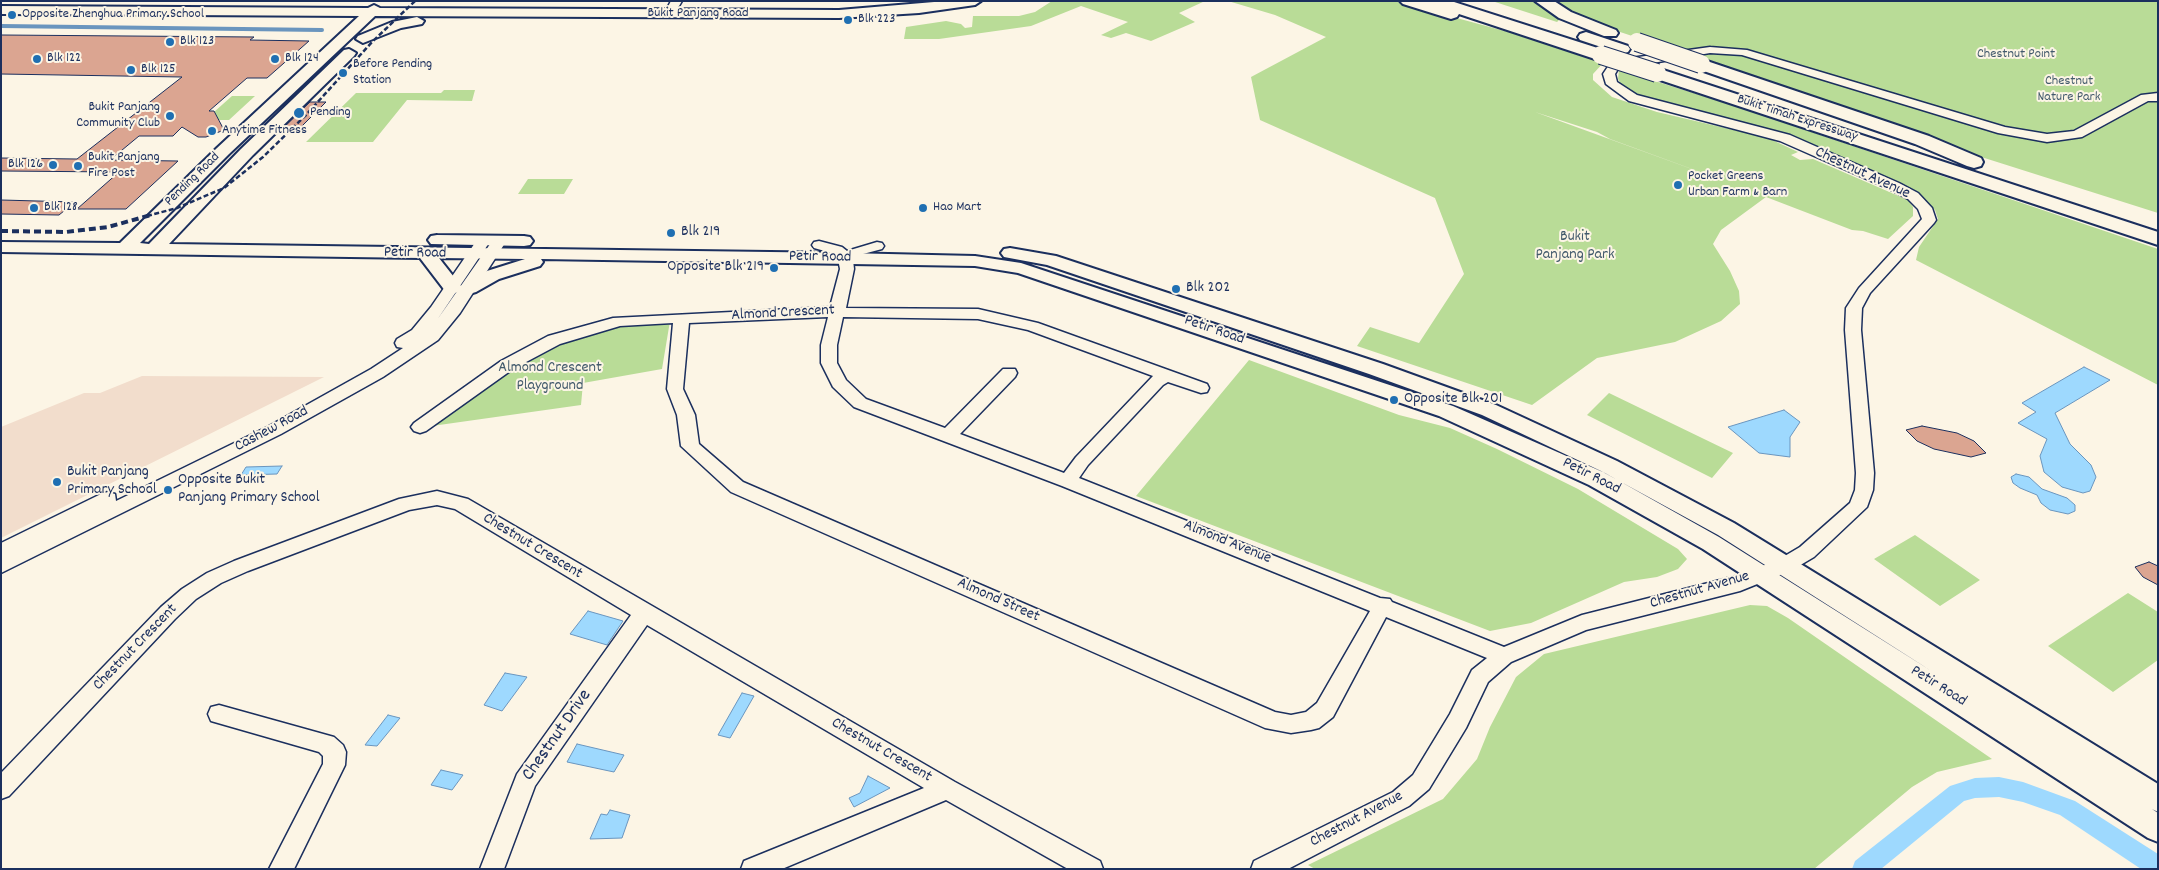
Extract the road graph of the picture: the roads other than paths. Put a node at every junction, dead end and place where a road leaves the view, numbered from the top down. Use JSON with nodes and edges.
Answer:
{"nodes":[{"id":1,"x":183,"y":1,"type":"edge"},
{"id":2,"x":382,"y":1,"type":"edge"},
{"id":3,"x":403,"y":1,"type":"edge"},
{"id":4,"x":429,"y":1,"type":"edge"},
{"id":5,"x":639,"y":1,"type":"edge"},
{"id":6,"x":712,"y":1,"type":"edge"},
{"id":7,"x":911,"y":1,"type":"edge"},
{"id":8,"x":975,"y":1,"type":"edge"},
{"id":9,"x":1408,"y":1,"type":"edge"},
{"id":10,"x":1435,"y":1,"type":"edge"},
{"id":11,"x":1474,"y":1,"type":"edge"},
{"id":12,"x":1542,"y":1,"type":"edge"},
{"id":13,"x":461,"y":5,"type":"edge"},
{"id":14,"x":726,"y":5,"type":"junction"},
{"id":15,"x":622,"y":6,"type":"junction"},
{"id":16,"x":298,"y":7,"type":"edge"},
{"id":17,"x":669,"y":7,"type":"edge"},
{"id":18,"x":1,"y":10,"type":"edge"},
{"id":19,"x":370,"y":13,"type":"junction"},
{"id":20,"x":390,"y":13,"type":"junction"},
{"id":21,"x":1550,"y":38,"type":"junction"},
{"id":22,"x":363,"y":39,"type":"junction"},
{"id":23,"x":1629,"y":46,"type":"junction"},
{"id":24,"x":334,"y":48,"type":"junction"},
{"id":25,"x":2158,"y":97,"type":"edge"},
{"id":26,"x":1985,"y":167,"type":"junction"},
{"id":27,"x":2158,"y":223,"type":"edge"},
{"id":28,"x":1,"y":236,"type":"edge"},
{"id":29,"x":165,"y":236,"type":"junction"},
{"id":30,"x":2158,"y":239,"type":"edge"},
{"id":31,"x":643,"y":242,"type":"junction"},
{"id":32,"x":130,"y":243,"type":"junction"},
{"id":33,"x":819,"y":245,"type":"junction"},
{"id":34,"x":877,"y":246,"type":"junction"},
{"id":35,"x":1,"y":248,"type":"edge"},
{"id":36,"x":488,"y":248,"type":"junction"},
{"id":37,"x":153,"y":250,"type":"junction"},
{"id":38,"x":426,"y":254,"type":"junction"},
{"id":39,"x":561,"y":255,"type":"junction"},
{"id":40,"x":632,"y":256,"type":"junction"},
{"id":41,"x":846,"y":258,"type":"junction"},
{"id":42,"x":461,"y":288,"type":"junction"},
{"id":43,"x":836,"y":312,"type":"junction"},
{"id":44,"x":1186,"y":313,"type":"junction"},
{"id":45,"x":681,"y":319,"type":"junction"},
{"id":46,"x":1009,"y":373,"type":"dead end"},
{"id":47,"x":1165,"y":376,"type":"junction"},
{"id":48,"x":1201,"y":388,"type":"dead end"},
{"id":49,"x":420,"y":427,"type":"dead end"},
{"id":50,"x":947,"y":436,"type":"junction"},
{"id":51,"x":1068,"y":481,"type":"junction"},
{"id":52,"x":1,"y":552,"type":"edge"},
{"id":53,"x":1785,"y":565,"type":"junction"},
{"id":54,"x":1,"y":566,"type":"edge"},
{"id":55,"x":1759,"y":573,"type":"junction"},
{"id":56,"x":1383,"y":605,"type":"junction"},
{"id":57,"x":644,"y":614,"type":"junction"},
{"id":58,"x":1504,"y":656,"type":"junction"},
{"id":59,"x":219,"y":714,"type":"dead end"},
{"id":60,"x":1,"y":789,"type":"edge"},
{"id":61,"x":947,"y":789,"type":"junction"},
{"id":62,"x":2158,"y":800,"type":"edge"},
{"id":63,"x":2158,"y":829,"type":"edge"},
{"id":64,"x":281,"y":869,"type":"edge"},
{"id":65,"x":492,"y":869,"type":"edge"},
{"id":66,"x":753,"y":869,"type":"edge"},
{"id":67,"x":1091,"y":869,"type":"edge"},
{"id":68,"x":1263,"y":869,"type":"edge"}],
"edges":[{"from":1,"to":16,"type":"main road","name":"Bukit Panjang Road"},
{"from":2,"to":19,"type":"main road","name":"Pending Road"},
{"from":3,"to":20,"type":"main road","name":"Pending Road"},
{"from":4,"to":13,"type":"main road","name":"Bukit Panjang Road"},
{"from":5,"to":15,"type":"main road"},
{"from":6,"to":14,"type":"main road"},
{"from":7,"to":14,"type":"main road","name":"Bukit Panjang Road"},
{"from":8,"to":17,"type":"main road","name":"Bukit Panjang Road"},
{"from":9,"to":21,"type":"highway"},
{"from":10,"to":21,"type":"highway","name":"Bukit Timah Expressway"},
{"from":11,"to":23,"type":"highway","name":"Bukit Timah Expressway"},
{"from":12,"to":23,"type":"highway"},
{"from":13,"to":15,"type":"main road","name":"Bukit Panjang Road"},
{"from":13,"to":17,"type":"main road","name":"Bukit Panjang Road"},
{"from":13,"to":20,"type":"main road","name":"Bukit Panjang Road"},
{"from":13,"to":22,"type":"main road"},
{"from":14,"to":17,"type":"main road","name":"Bukit Panjang Road"},
{"from":15,"to":17,"type":"main road","name":"Bukit Panjang Road"},
{"from":16,"to":18,"type":"main road","name":"Bukit Panjang Road"},
{"from":16,"to":19,"type":"main road","name":"Bukit Panjang Road"},
{"from":16,"to":24,"type":"main road"},
{"from":19,"to":20,"type":"main road","name":"Bukit Panjang Road"},
{"from":19,"to":24,"type":"main road","name":"Pending Road"},
{"from":20,"to":22,"type":"main road","name":"Pending Road"},
{"from":21,"to":30,"type":"highway","name":"Bukit Timah Expressway","bridge":true},
{"from":22,"to":29,"type":"main road","name":"Pending Road"},
{"from":23,"to":26,"type":"highway","name":"Bukit Timah Expressway"},
{"from":23,"to":26,"type":"highway","bridge":true},
{"from":24,"to":32,"type":"main road","name":"Pending Road"},
{"from":25,"to":53,"type":"street","name":"Chestnut Avenue"},
{"from":26,"to":27,"type":"highway","name":"Bukit Timah Expressway"},
{"from":28,"to":32,"type":"main road","name":"Petir Road"},
{"from":29,"to":32,"type":"main road","name":"Petir Road"},
{"from":29,"to":36,"type":"main road","name":"Petir Road"},
{"from":29,"to":37,"type":"main road"},
{"from":31,"to":33,"type":"main road","name":"Petir Road"},
{"from":31,"to":36,"type":"main road","name":"Petir Road"},
{"from":31,"to":40,"type":"main road"},
{"from":32,"to":35,"type":"main road","name":"Petir Road"},
{"from":32,"to":37,"type":"main road","name":"Petir Road"},
{"from":33,"to":34,"type":"main road","name":"Petir Road"},
{"from":33,"to":41,"type":"street"},
{"from":34,"to":41,"type":"street"},
{"from":34,"to":44,"type":"main road","name":"Petir Road"},
{"from":36,"to":38,"type":"main road","name":"Petir Road"},
{"from":36,"to":39,"type":"main road","name":"Petir Road"},
{"from":36,"to":42,"type":"street","name":"Cashew Road"},
{"from":37,"to":38,"type":"main road","name":"Petir Road"},
{"from":38,"to":42,"type":"main road"},
{"from":39,"to":40,"type":"main road","name":"Petir Road"},
{"from":39,"to":42,"type":"main road"},
{"from":40,"to":41,"type":"main road","name":"Petir Road"},
{"from":41,"to":43,"type":"street","name":"Almond Avenue"},
{"from":41,"to":44,"type":"main road","name":"Petir Road"},
{"from":42,"to":52,"type":"street","name":"Cashew Road"},
{"from":42,"to":54,"type":"street","name":"Cashew Road"},
{"from":43,"to":45,"type":"street","name":"Almond Crescent"},
{"from":43,"to":47,"type":"street","name":"Almond Crescent"},
{"from":43,"to":50,"type":"street","name":"Almond Avenue"},
{"from":44,"to":53,"type":"main road","name":"Petir Road"},
{"from":44,"to":55,"type":"main road","name":"Petir Road"},
{"from":45,"to":49,"type":"street","name":"Almond Crescent"},
{"from":45,"to":56,"type":"street","name":"Almond Street"},
{"from":46,"to":50,"type":"street"},
{"from":47,"to":48,"type":"street","name":"Almond Crescent"},
{"from":47,"to":51,"type":"street"},
{"from":50,"to":51,"type":"street","name":"Almond Avenue"},
{"from":51,"to":56,"type":"street","name":"Almond Avenue"},
{"from":53,"to":55,"type":"street","name":"Chestnut Avenue"},
{"from":53,"to":62,"type":"main road","name":"Petir Road"},
{"from":55,"to":58,"type":"street","name":"Chestnut Avenue"},
{"from":55,"to":63,"type":"main road","name":"Petir Road"},
{"from":56,"to":58,"type":"street","name":"Almond Avenue"},
{"from":57,"to":60,"type":"street","name":"Chestnut Crescent"},
{"from":57,"to":61,"type":"street","name":"Chestnut Crescent"},
{"from":57,"to":65,"type":"street","name":"Chestnut Drive"},
{"from":58,"to":68,"type":"street","name":"Chestnut Avenue"},
{"from":59,"to":64,"type":"street"},
{"from":61,"to":66,"type":"street"},
{"from":61,"to":67,"type":"street","name":"Chestnut Crescent"}]}
